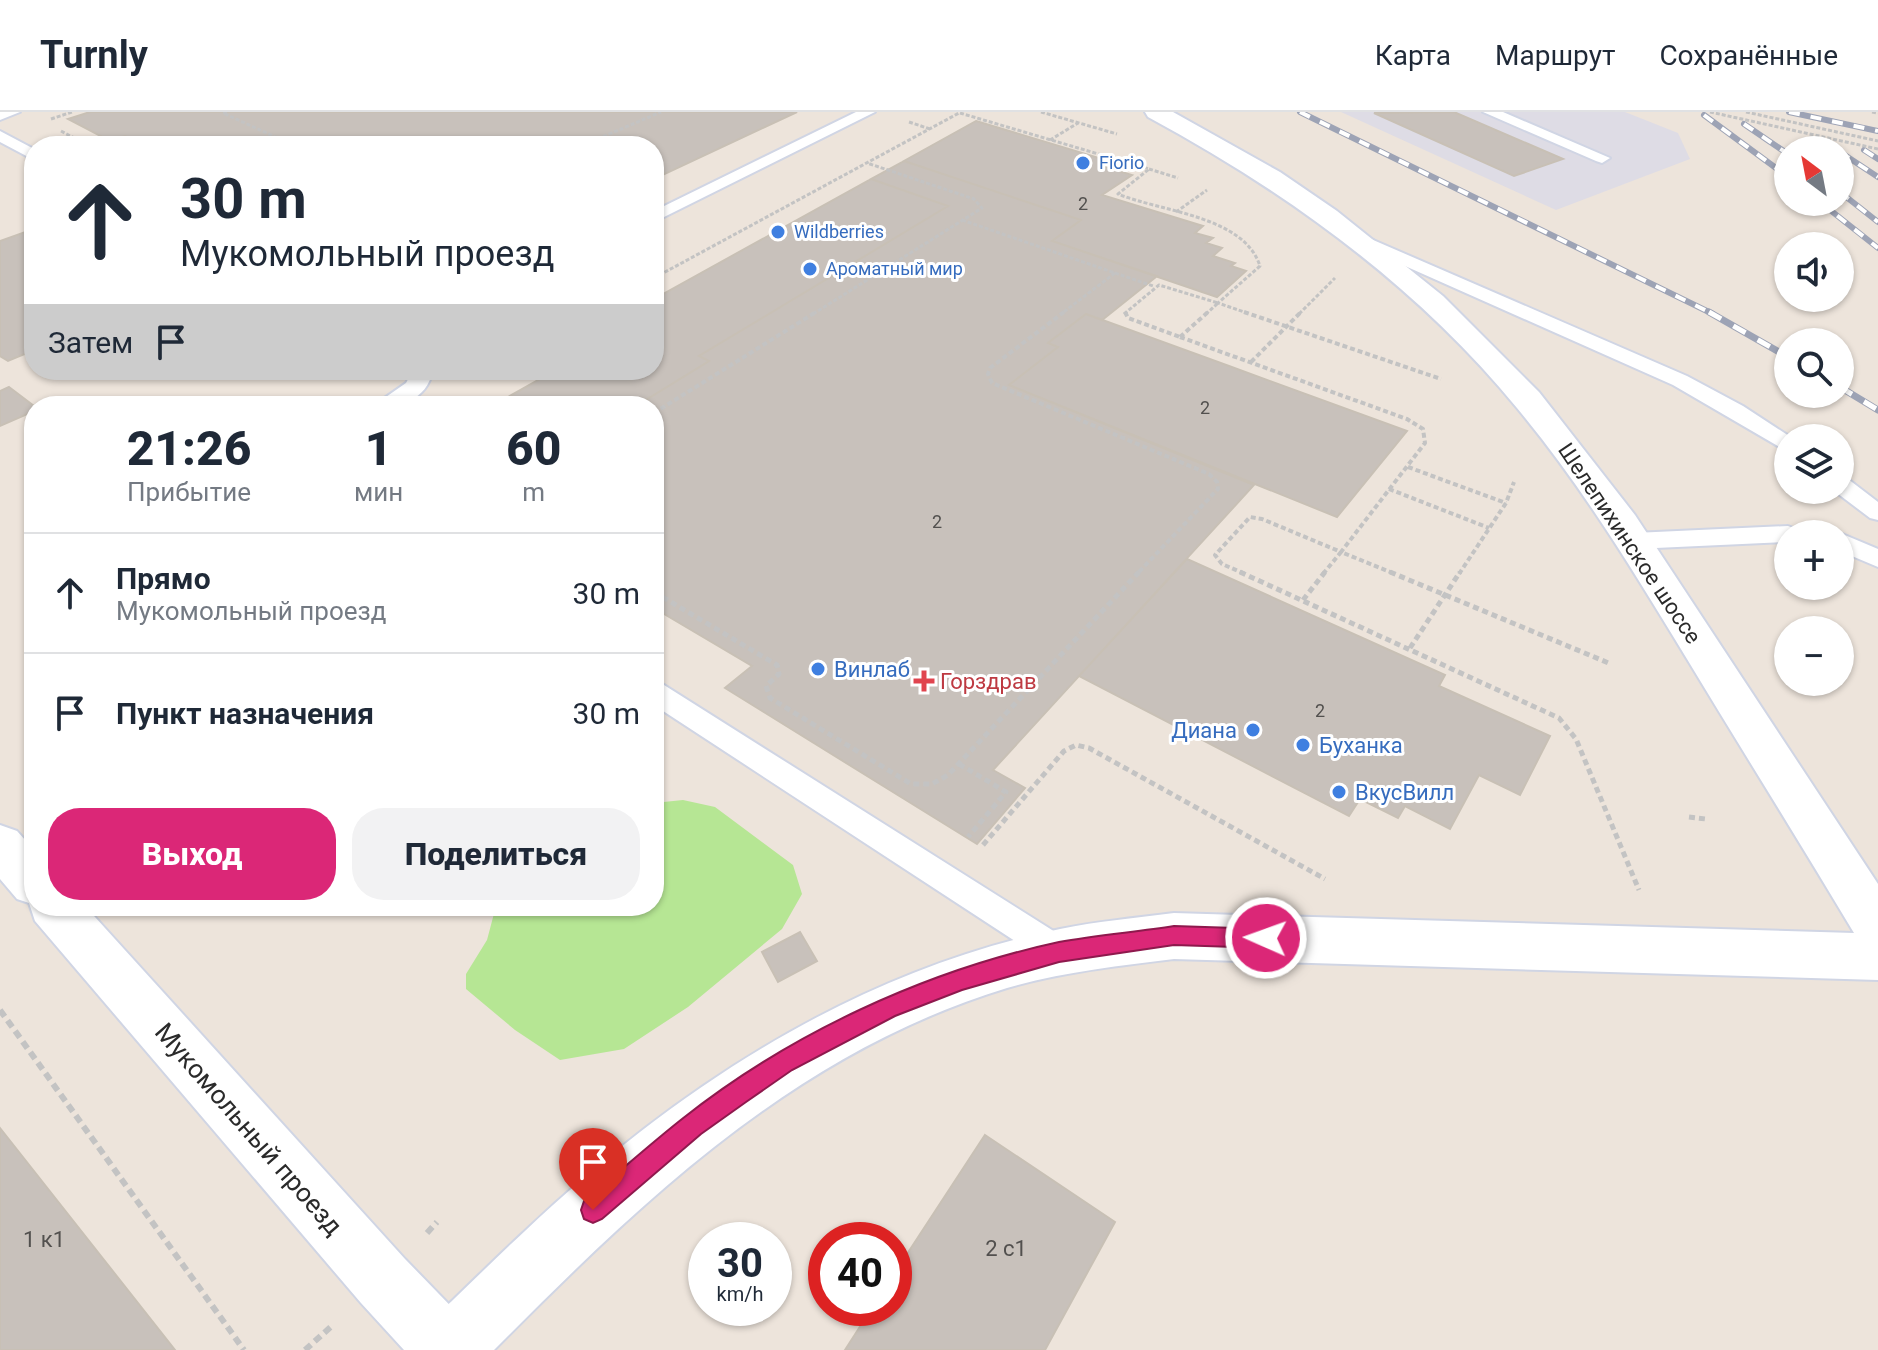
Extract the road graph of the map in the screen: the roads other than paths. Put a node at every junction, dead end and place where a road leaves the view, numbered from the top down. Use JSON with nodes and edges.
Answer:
{"nodes":[{"id":1,"x":13,"y":112,"type":"edge"},
{"id":2,"x":868,"y":112,"type":"edge"},
{"id":3,"x":1156,"y":112,"type":"edge"},
{"id":4,"x":1490,"y":112,"type":"edge"},
{"id":5,"x":0,"y":116,"type":"edge"},
{"id":6,"x":0,"y":136,"type":"edge"},
{"id":7,"x":24,"y":149,"type":"edge"},
{"id":8,"x":1602,"y":158,"type":"dead end"},
{"id":9,"x":664,"y":212,"type":"edge"},
{"id":10,"x":1348,"y":254,"type":"junction"},
{"id":11,"x":421,"y":380,"type":"edge"},
{"id":12,"x":401,"y":396,"type":"edge"},
{"id":13,"x":1774,"y":436,"type":"edge"},
{"id":14,"x":1854,"y":495,"type":"edge"},
{"id":15,"x":1878,"y":513,"type":"edge"},
{"id":16,"x":1774,"y":535,"type":"edge"},
{"id":17,"x":1634,"y":541,"type":"junction"},
{"id":18,"x":1854,"y":548,"type":"edge"},
{"id":19,"x":1878,"y":559,"type":"edge"},
{"id":20,"x":664,"y":698,"type":"edge"},
{"id":21,"x":0,"y":845,"type":"edge"},
{"id":22,"x":24,"y":873,"type":"edge"},
{"id":23,"x":62,"y":916,"type":"edge"},
{"id":24,"x":1878,"y":927,"type":"edge"},
{"id":25,"x":1059,"y":952,"type":"junction"},
{"id":26,"x":1878,"y":957,"type":"edge"},
{"id":27,"x":448,"y":1350,"type":"edge"}],
"edges":[{"from":1,"to":5,"type":"lane"},
{"from":2,"to":9,"type":"lane"},
{"from":3,"to":10,"type":"street","name":"Шелепихинское шоссе"},
{"from":4,"to":8,"type":"lane"},
{"from":6,"to":7,"type":"lane"},
{"from":10,"to":13,"type":"lane"},
{"from":10,"to":17,"type":"street","name":"Шелепихинское шоссе"},
{"from":11,"to":12,"type":"lane"},
{"from":14,"to":15,"type":"lane"},
{"from":16,"to":17,"type":"lane"},
{"from":17,"to":24,"type":"street","name":"Шелепихинское шоссе"},
{"from":18,"to":19,"type":"lane"},
{"from":20,"to":25,"type":"lane"},
{"from":21,"to":22,"type":"street"},
{"from":23,"to":27,"type":"street","name":"Мукомольный проезд"},
{"from":25,"to":26,"type":"street","name":"Мукомольный проезд"},
{"from":25,"to":27,"type":"street","name":"Мукомольный проезд"}]}
